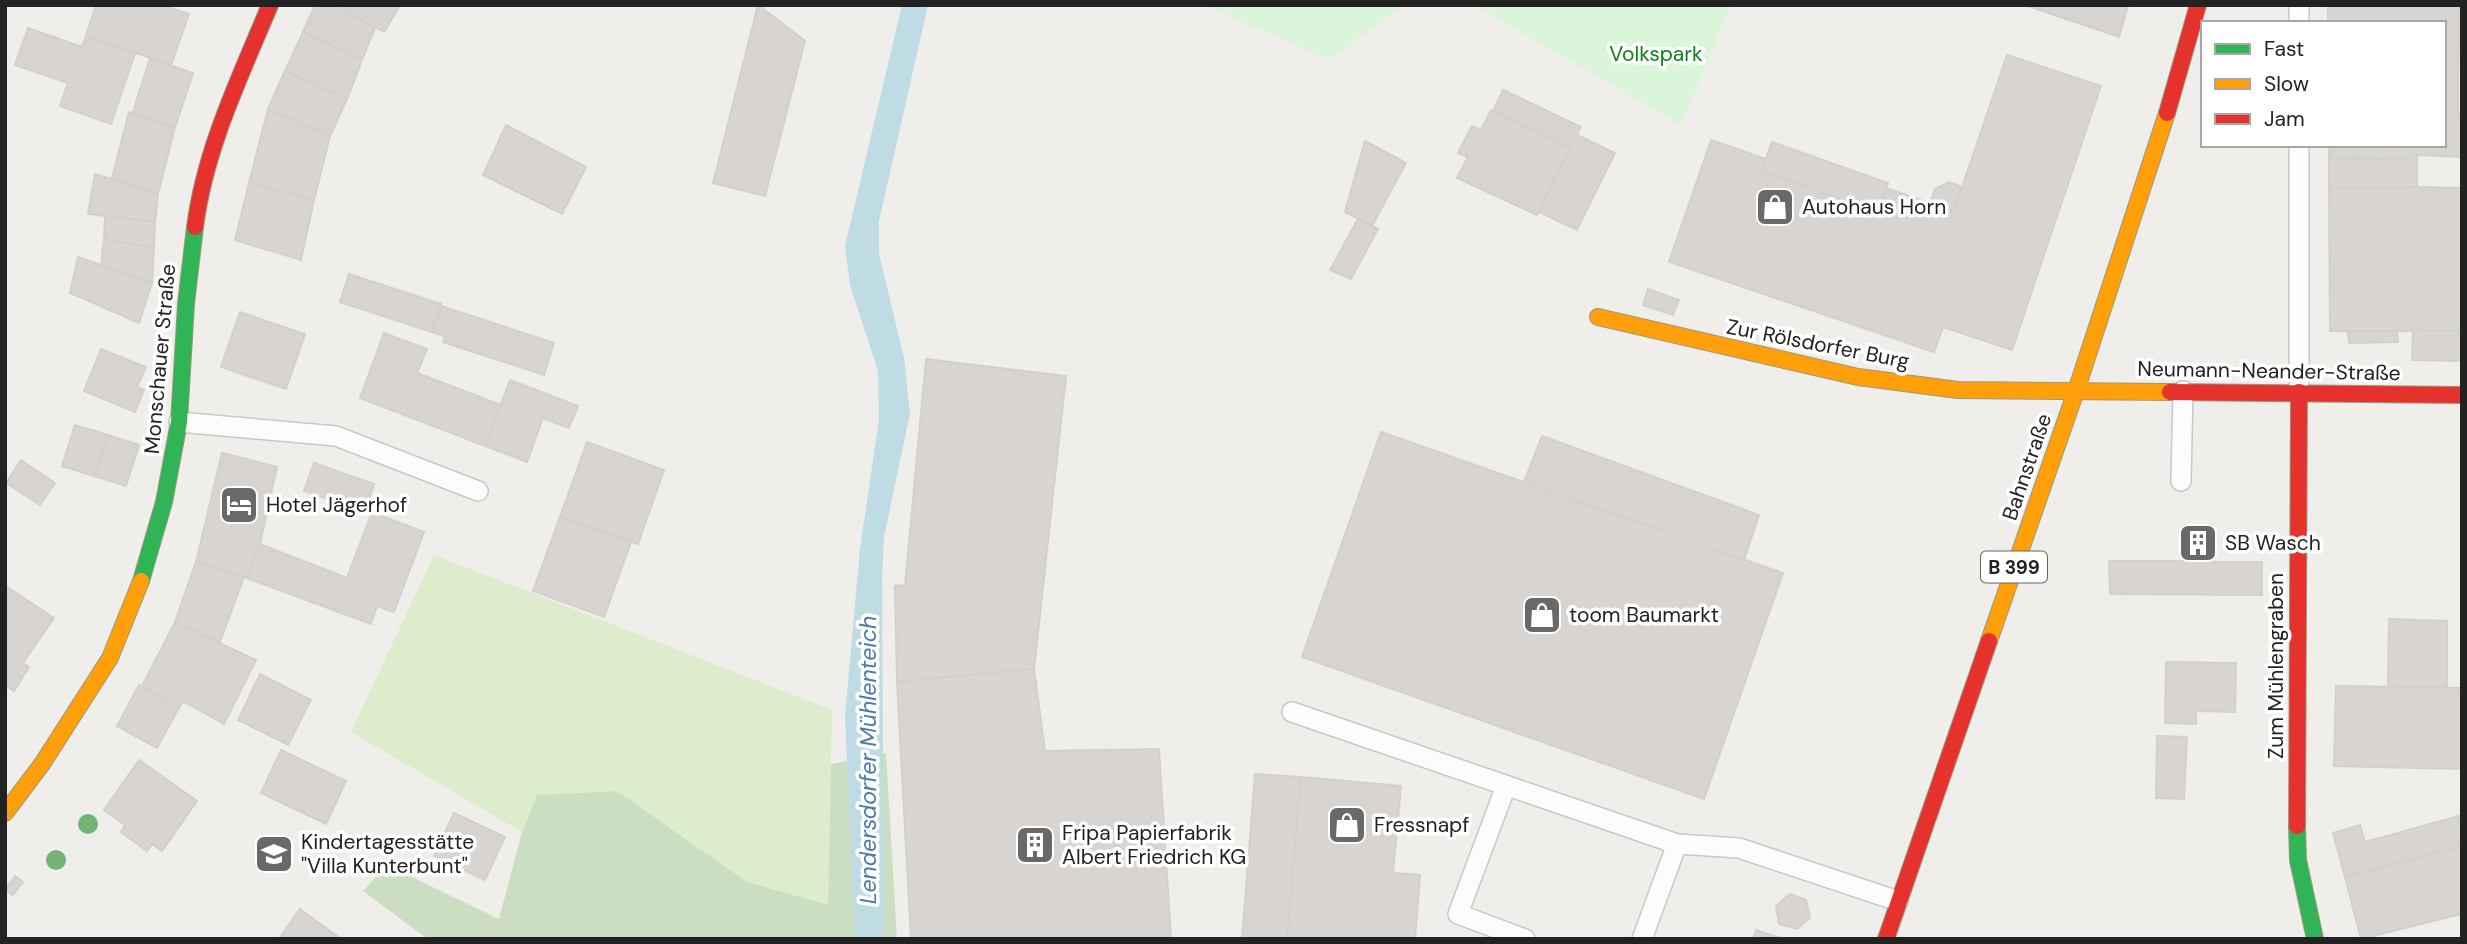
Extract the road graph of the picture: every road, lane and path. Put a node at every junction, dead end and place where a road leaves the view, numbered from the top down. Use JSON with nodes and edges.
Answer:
{"nodes":[{"id":1,"x":270,"y":5,"type":"edge"},
{"id":2,"x":2198,"y":5,"type":"edge"},
{"id":3,"x":2299,"y":147,"type":"edge"},
{"id":4,"x":1598,"y":317,"type":"dead end"},
{"id":5,"x":2183,"y":390,"type":"junction"},
{"id":6,"x":2076,"y":391,"type":"junction"},
{"id":7,"x":2299,"y":392,"type":"junction"},
{"id":8,"x":2462,"y":395,"type":"edge"},
{"id":9,"x":180,"y":422,"type":"junction"},
{"id":10,"x":2181,"y":481,"type":"dead end"},
{"id":11,"x":478,"y":491,"type":"dead end"},
{"id":12,"x":1292,"y":712,"type":"dead end"},
{"id":13,"x":1506,"y":786,"type":"junction"},
{"id":14,"x":5,"y":813,"type":"edge"},
{"id":15,"x":1676,"y":845,"type":"junction"},
{"id":16,"x":1898,"y":901,"type":"junction"},
{"id":17,"x":1525,"y":939,"type":"edge"},
{"id":18,"x":1642,"y":939,"type":"edge"},
{"id":19,"x":1886,"y":939,"type":"edge"},
{"id":20,"x":2315,"y":939,"type":"edge"}],
"edges":[{"from":1,"to":9,"type":"street","name":"Monschauer Straße"},
{"from":2,"to":6,"type":"street","name":"Bahnstraße","number":"B 399"},
{"from":3,"to":7,"type":"lane"},
{"from":4,"to":6,"type":"street","name":"Zur Rölsdorfer Burg"},
{"from":5,"to":6,"type":"street","name":"Neumann-Neander-Straße"},
{"from":5,"to":7,"type":"street","name":"Neumann-Neander-Straße"},
{"from":5,"to":10,"type":"lane"},
{"from":6,"to":16,"type":"street","name":"Bahnstraße","number":"B 399"},
{"from":7,"to":8,"type":"street","name":"Neumann-Neander-Straße"},
{"from":7,"to":20,"type":"street","name":"Zum Mühlengraben"},
{"from":9,"to":11,"type":"lane"},
{"from":9,"to":14,"type":"street","name":"Monschauer Straße"},
{"from":12,"to":13,"type":"lane"},
{"from":13,"to":15,"type":"lane"},
{"from":13,"to":17,"type":"lane"},
{"from":15,"to":16,"type":"lane"},
{"from":15,"to":18,"type":"lane"},
{"from":16,"to":19,"type":"street","name":"Bahnstraße","number":"B 399"}]}
